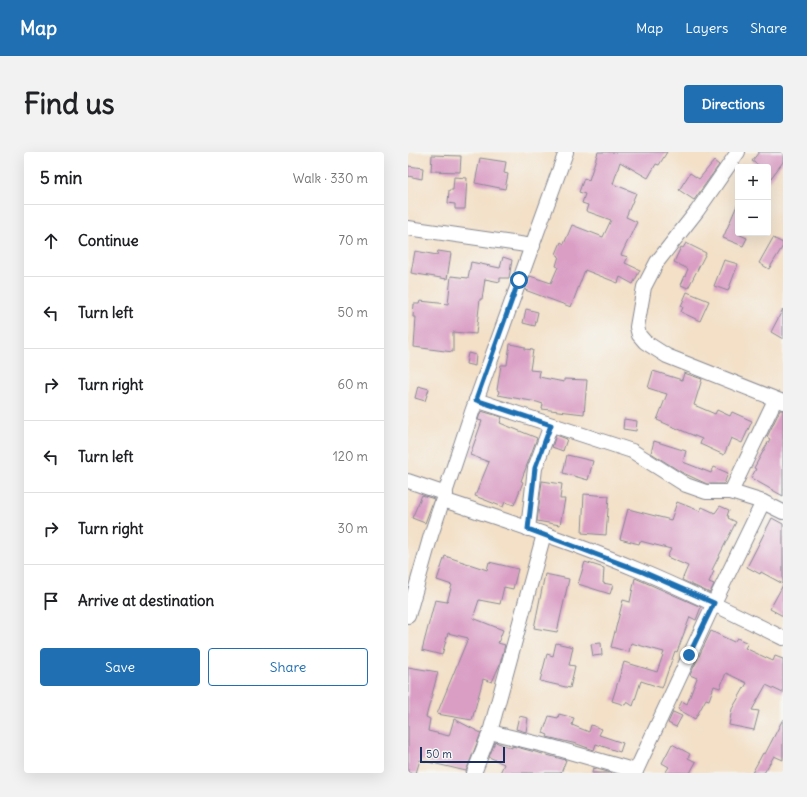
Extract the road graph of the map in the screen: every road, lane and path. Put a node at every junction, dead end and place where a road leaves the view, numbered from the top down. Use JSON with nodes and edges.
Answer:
{"nodes":[{"id":1,"x":566,"y":152,"type":"edge"},
{"id":2,"x":738,"y":152,"type":"edge"},
{"id":3,"x":408,"y":228,"type":"edge"},
{"id":4,"x":533,"y":246,"type":"junction"},
{"id":5,"x":476,"y":400,"type":"junction"},
{"id":6,"x":779,"y":401,"type":"edge"},
{"id":7,"x":551,"y":425,"type":"junction"},
{"id":8,"x":408,"y":481,"type":"edge"},
{"id":9,"x":731,"y":492,"type":"junction"},
{"id":10,"x":444,"y":497,"type":"junction"},
{"id":11,"x":763,"y":502,"type":"junction"},
{"id":12,"x":783,"y":512,"type":"edge"},
{"id":13,"x":528,"y":529,"type":"junction"},
{"id":14,"x":544,"y":534,"type":"junction"},
{"id":15,"x":714,"y":603,"type":"junction"},
{"id":16,"x":409,"y":611,"type":"edge"},
{"id":17,"x":783,"y":638,"type":"edge"},
{"id":18,"x":490,"y":732,"type":"junction"},
{"id":19,"x":635,"y":772,"type":"edge"},
{"id":20,"x":474,"y":773,"type":"edge"}],
"edges":[{"from":1,"to":4,"type":"street"},
{"from":2,"to":6,"type":"street"},
{"from":3,"to":4,"type":"street"},
{"from":4,"to":5,"type":"street"},
{"from":5,"to":7,"type":"street"},
{"from":5,"to":10,"type":"street"},
{"from":6,"to":9,"type":"street"},
{"from":7,"to":9,"type":"street"},
{"from":7,"to":13,"type":"street"},
{"from":8,"to":10,"type":"street"},
{"from":9,"to":11,"type":"street"},
{"from":10,"to":13,"type":"street"},
{"from":10,"to":16,"type":"street"},
{"from":11,"to":12,"type":"street"},
{"from":11,"to":15,"type":"street"},
{"from":13,"to":14,"type":"street"},
{"from":14,"to":15,"type":"street"},
{"from":14,"to":18,"type":"street"},
{"from":15,"to":17,"type":"street"},
{"from":15,"to":19,"type":"street"},
{"from":18,"to":19,"type":"street"},
{"from":18,"to":20,"type":"street"}]}
